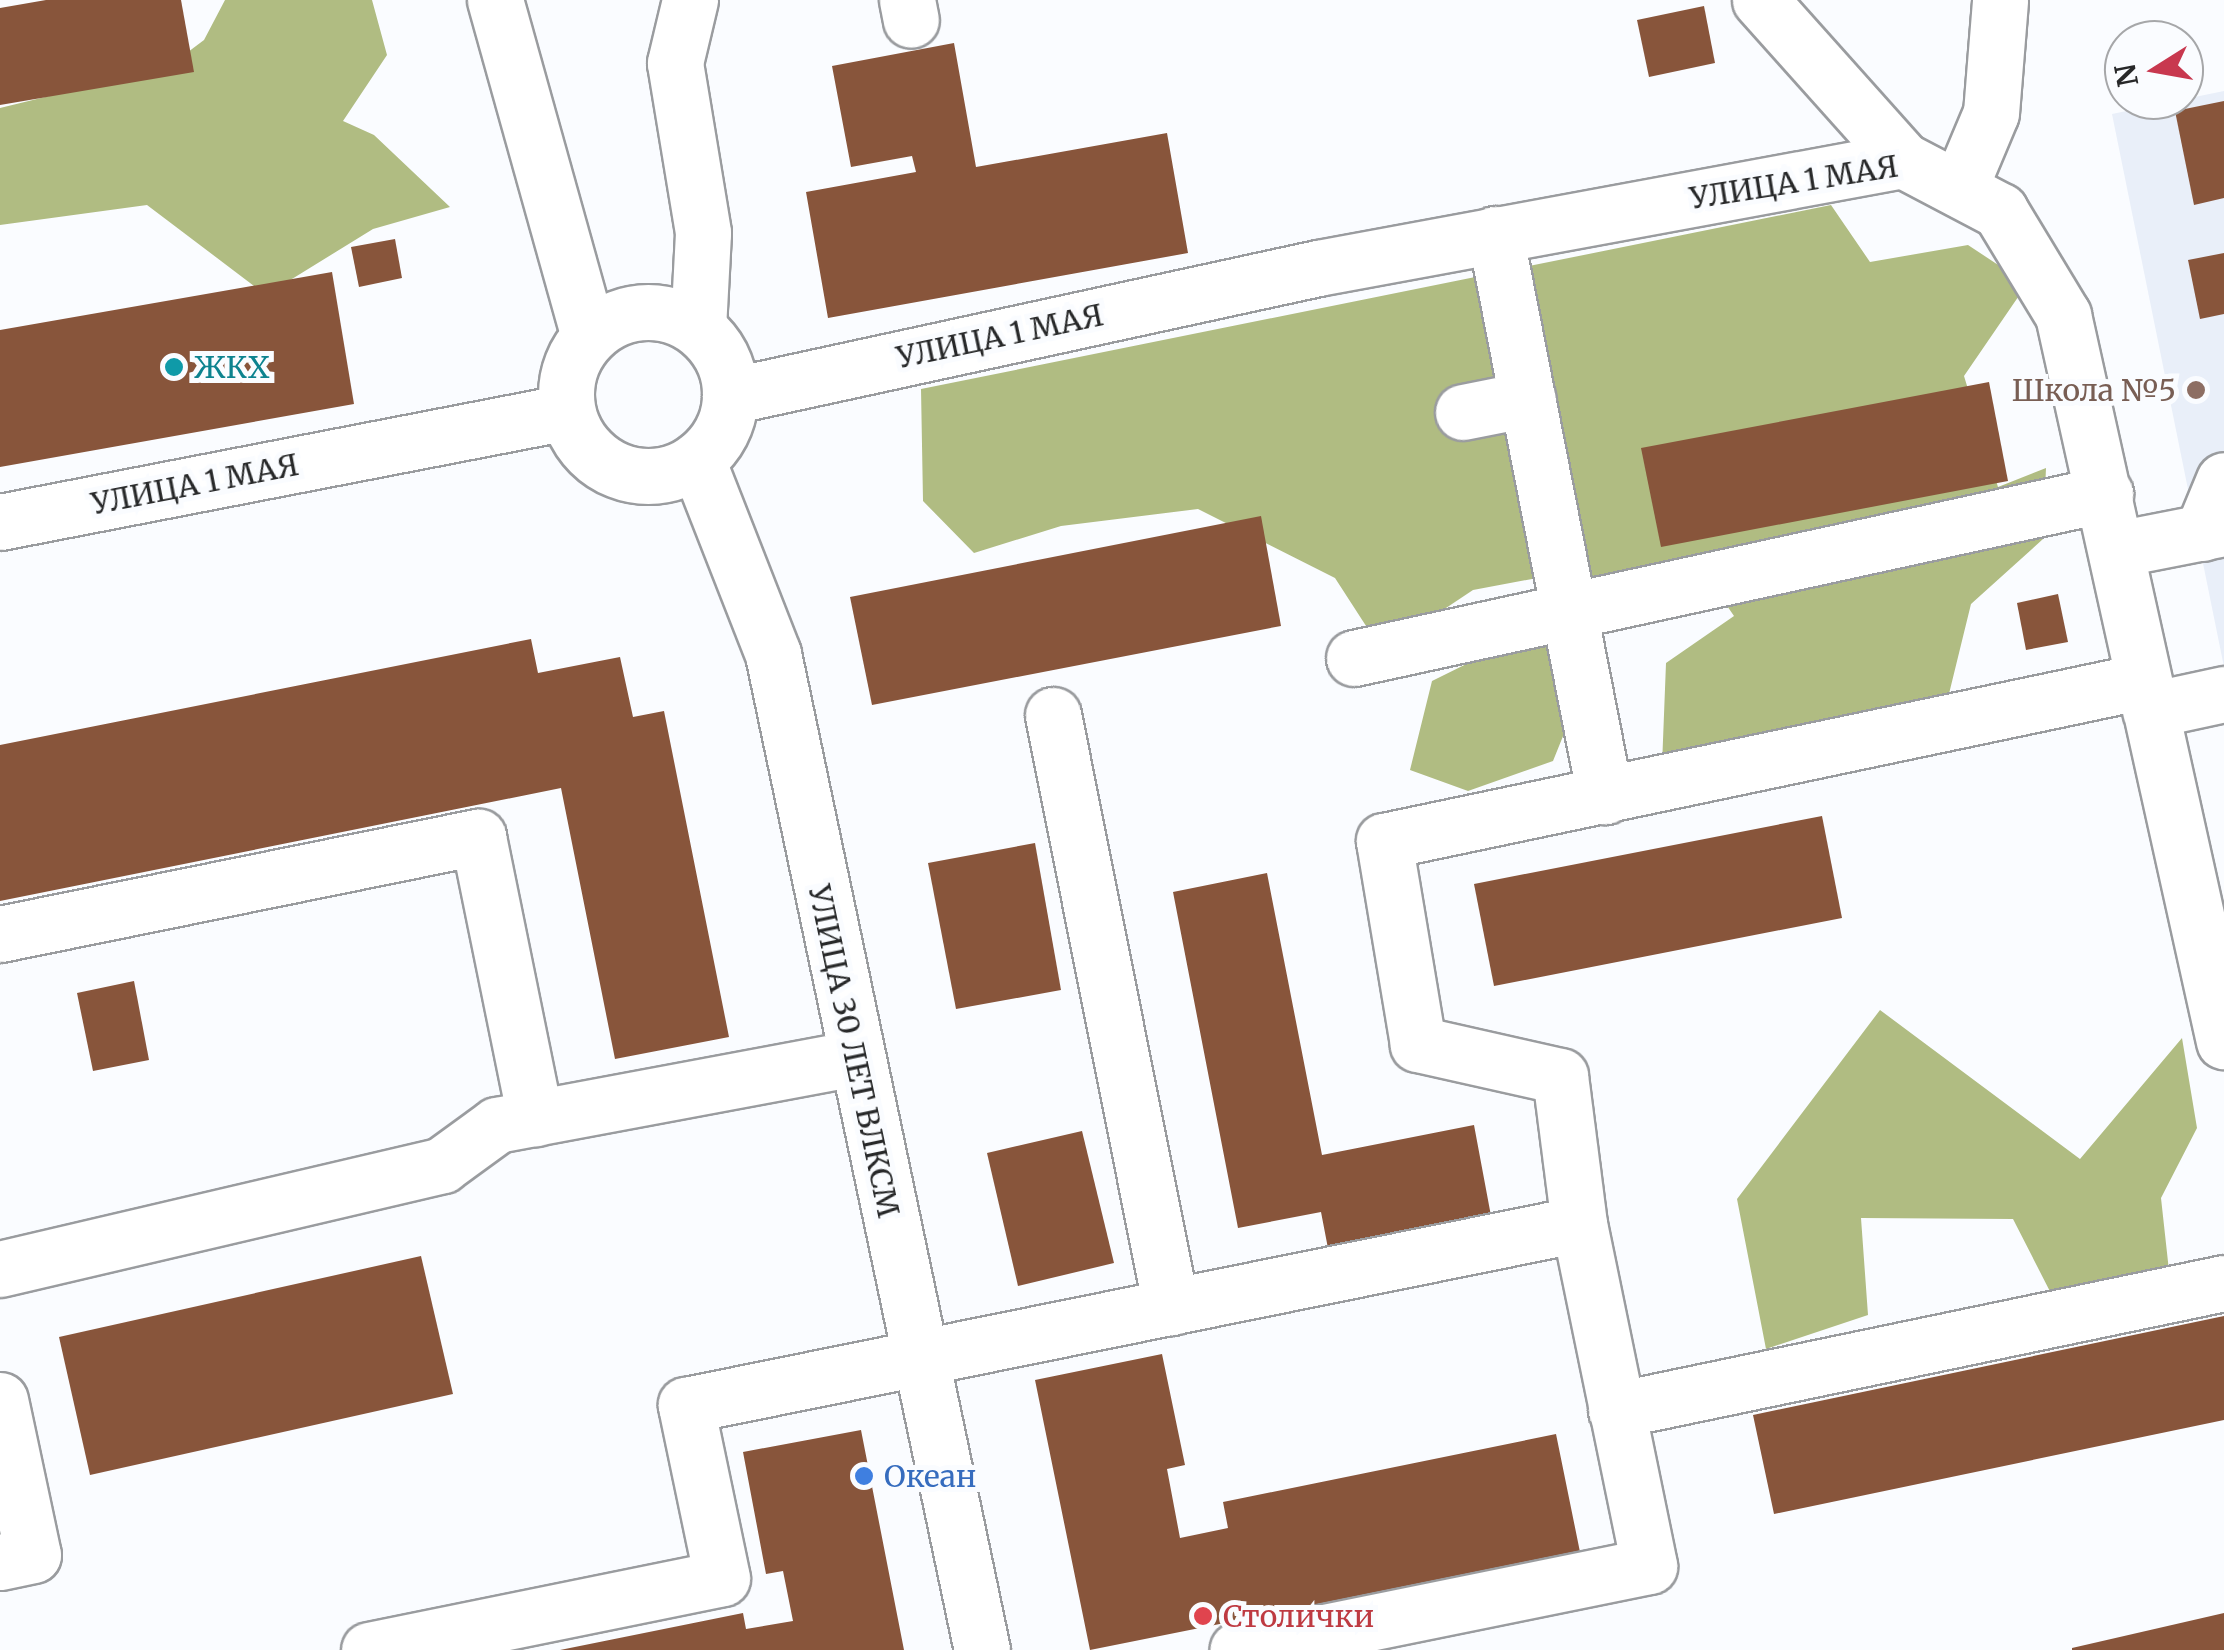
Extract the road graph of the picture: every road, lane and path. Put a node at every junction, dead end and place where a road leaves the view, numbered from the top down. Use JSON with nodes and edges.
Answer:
{"nodes":[{"id":1,"x":495,"y":0,"type":"edge"},
{"id":2,"x":645,"y":0,"type":"edge"},
{"id":3,"x":690,"y":0,"type":"edge"},
{"id":4,"x":1760,"y":0,"type":"edge"},
{"id":5,"x":2000,"y":0,"type":"edge"},
{"id":6,"x":675,"y":63,"type":"junction"},
{"id":7,"x":1903,"y":160,"type":"junction"},
{"id":8,"x":1959,"y":188,"type":"junction"},
{"id":9,"x":1495,"y":234,"type":"junction"},
{"id":10,"x":698,"y":328,"type":"junction"},
{"id":11,"x":589,"y":336,"type":"junction"},
{"id":12,"x":730,"y":396,"type":"junction"},
{"id":13,"x":1528,"y":400,"type":"junction"},
{"id":14,"x":567,"y":412,"type":"junction"},
{"id":15,"x":1463,"y":412,"type":"dead end"},
{"id":16,"x":697,"y":460,"type":"junction"},
{"id":17,"x":2224,"y":480,"type":"edge"},
{"id":18,"x":2104,"y":494,"type":"junction"},
{"id":19,"x":0,"y":522,"type":"edge"},
{"id":20,"x":2213,"y":530,"type":"edge"},
{"id":21,"x":2117,"y":549,"type":"junction"},
{"id":22,"x":1569,"y":611,"type":"junction"},
{"id":23,"x":1354,"y":658,"type":"dead end"},
{"id":24,"x":2224,"y":694,"type":"edge"},
{"id":25,"x":2146,"y":695,"type":"junction"},
{"id":26,"x":1053,"y":715,"type":"dead end"},
{"id":27,"x":1605,"y":796,"type":"junction"},
{"id":28,"x":0,"y":934,"type":"edge"},
{"id":29,"x":2220,"y":1018,"type":"edge"},
{"id":30,"x":855,"y":1058,"type":"junction"},
{"id":31,"x":535,"y":1118,"type":"junction"},
{"id":32,"x":1578,"y":1224,"type":"junction"},
{"id":33,"x":0,"y":1269,"type":"edge"},
{"id":34,"x":2224,"y":1283,"type":"edge"},
{"id":35,"x":1171,"y":1307,"type":"junction"},
{"id":36,"x":918,"y":1358,"type":"junction"},
{"id":37,"x":0,"y":1400,"type":"edge"},
{"id":38,"x":1616,"y":1410,"type":"junction"},
{"id":39,"x":0,"y":1562,"type":"edge"},
{"id":40,"x":369,"y":1650,"type":"edge"},
{"id":41,"x":982,"y":1650,"type":"edge"},
{"id":42,"x":1237,"y":1650,"type":"edge"}],
"edges":[{"from":1,"to":11,"type":"street"},
{"from":2,"to":6,"type":"street"},
{"from":3,"to":6,"type":"street"},
{"from":4,"to":7,"type":"street"},
{"from":5,"to":8,"type":"street"},
{"from":6,"to":10,"type":"street"},
{"from":7,"to":8,"type":"street","name":"УЛИЦА 1 МАЯ"},
{"from":7,"to":9,"type":"street","name":"УЛИЦА 1 МАЯ"},
{"from":8,"to":18,"type":"street","name":"УЛИЦА 1 МАЯ"},
{"from":9,"to":12,"type":"street","name":"УЛИЦА 1 МАЯ"},
{"from":9,"to":13,"type":"street"},
{"from":10,"to":11,"type":"street"},
{"from":10,"to":12,"type":"street"},
{"from":11,"to":14,"type":"street"},
{"from":12,"to":16,"type":"street"},
{"from":13,"to":15,"type":"street"},
{"from":13,"to":22,"type":"street"},
{"from":14,"to":16,"type":"street"},
{"from":14,"to":19,"type":"street","name":"УЛИЦА 1 МАЯ"},
{"from":16,"to":30,"type":"street","name":"УЛИЦА 30 ЛЕТ ВЛКСМ"},
{"from":17,"to":20,"type":"street"},
{"from":18,"to":21,"type":"street","name":"УЛИЦА 1 МАЯ"},
{"from":18,"to":22,"type":"street"},
{"from":20,"to":21,"type":"street"},
{"from":21,"to":25,"type":"street","name":"УЛИЦА 1 МАЯ"},
{"from":22,"to":23,"type":"street"},
{"from":22,"to":27,"type":"street"},
{"from":24,"to":25,"type":"street"},
{"from":25,"to":27,"type":"street"},
{"from":25,"to":29,"type":"street","name":"УЛИЦА 1 МАЯ"},
{"from":26,"to":35,"type":"street"},
{"from":27,"to":32,"type":"street"},
{"from":28,"to":31,"type":"street"},
{"from":30,"to":31,"type":"street"},
{"from":30,"to":36,"type":"street","name":"УЛИЦА 30 ЛЕТ ВЛКСМ"},
{"from":31,"to":33,"type":"street"},
{"from":32,"to":35,"type":"street"},
{"from":32,"to":38,"type":"street"},
{"from":34,"to":38,"type":"street"},
{"from":35,"to":36,"type":"street"},
{"from":36,"to":40,"type":"street"},
{"from":36,"to":41,"type":"street","name":"УЛИЦА 30 ЛЕТ ВЛКСМ"},
{"from":37,"to":39,"type":"street"},
{"from":38,"to":42,"type":"street"}]}
